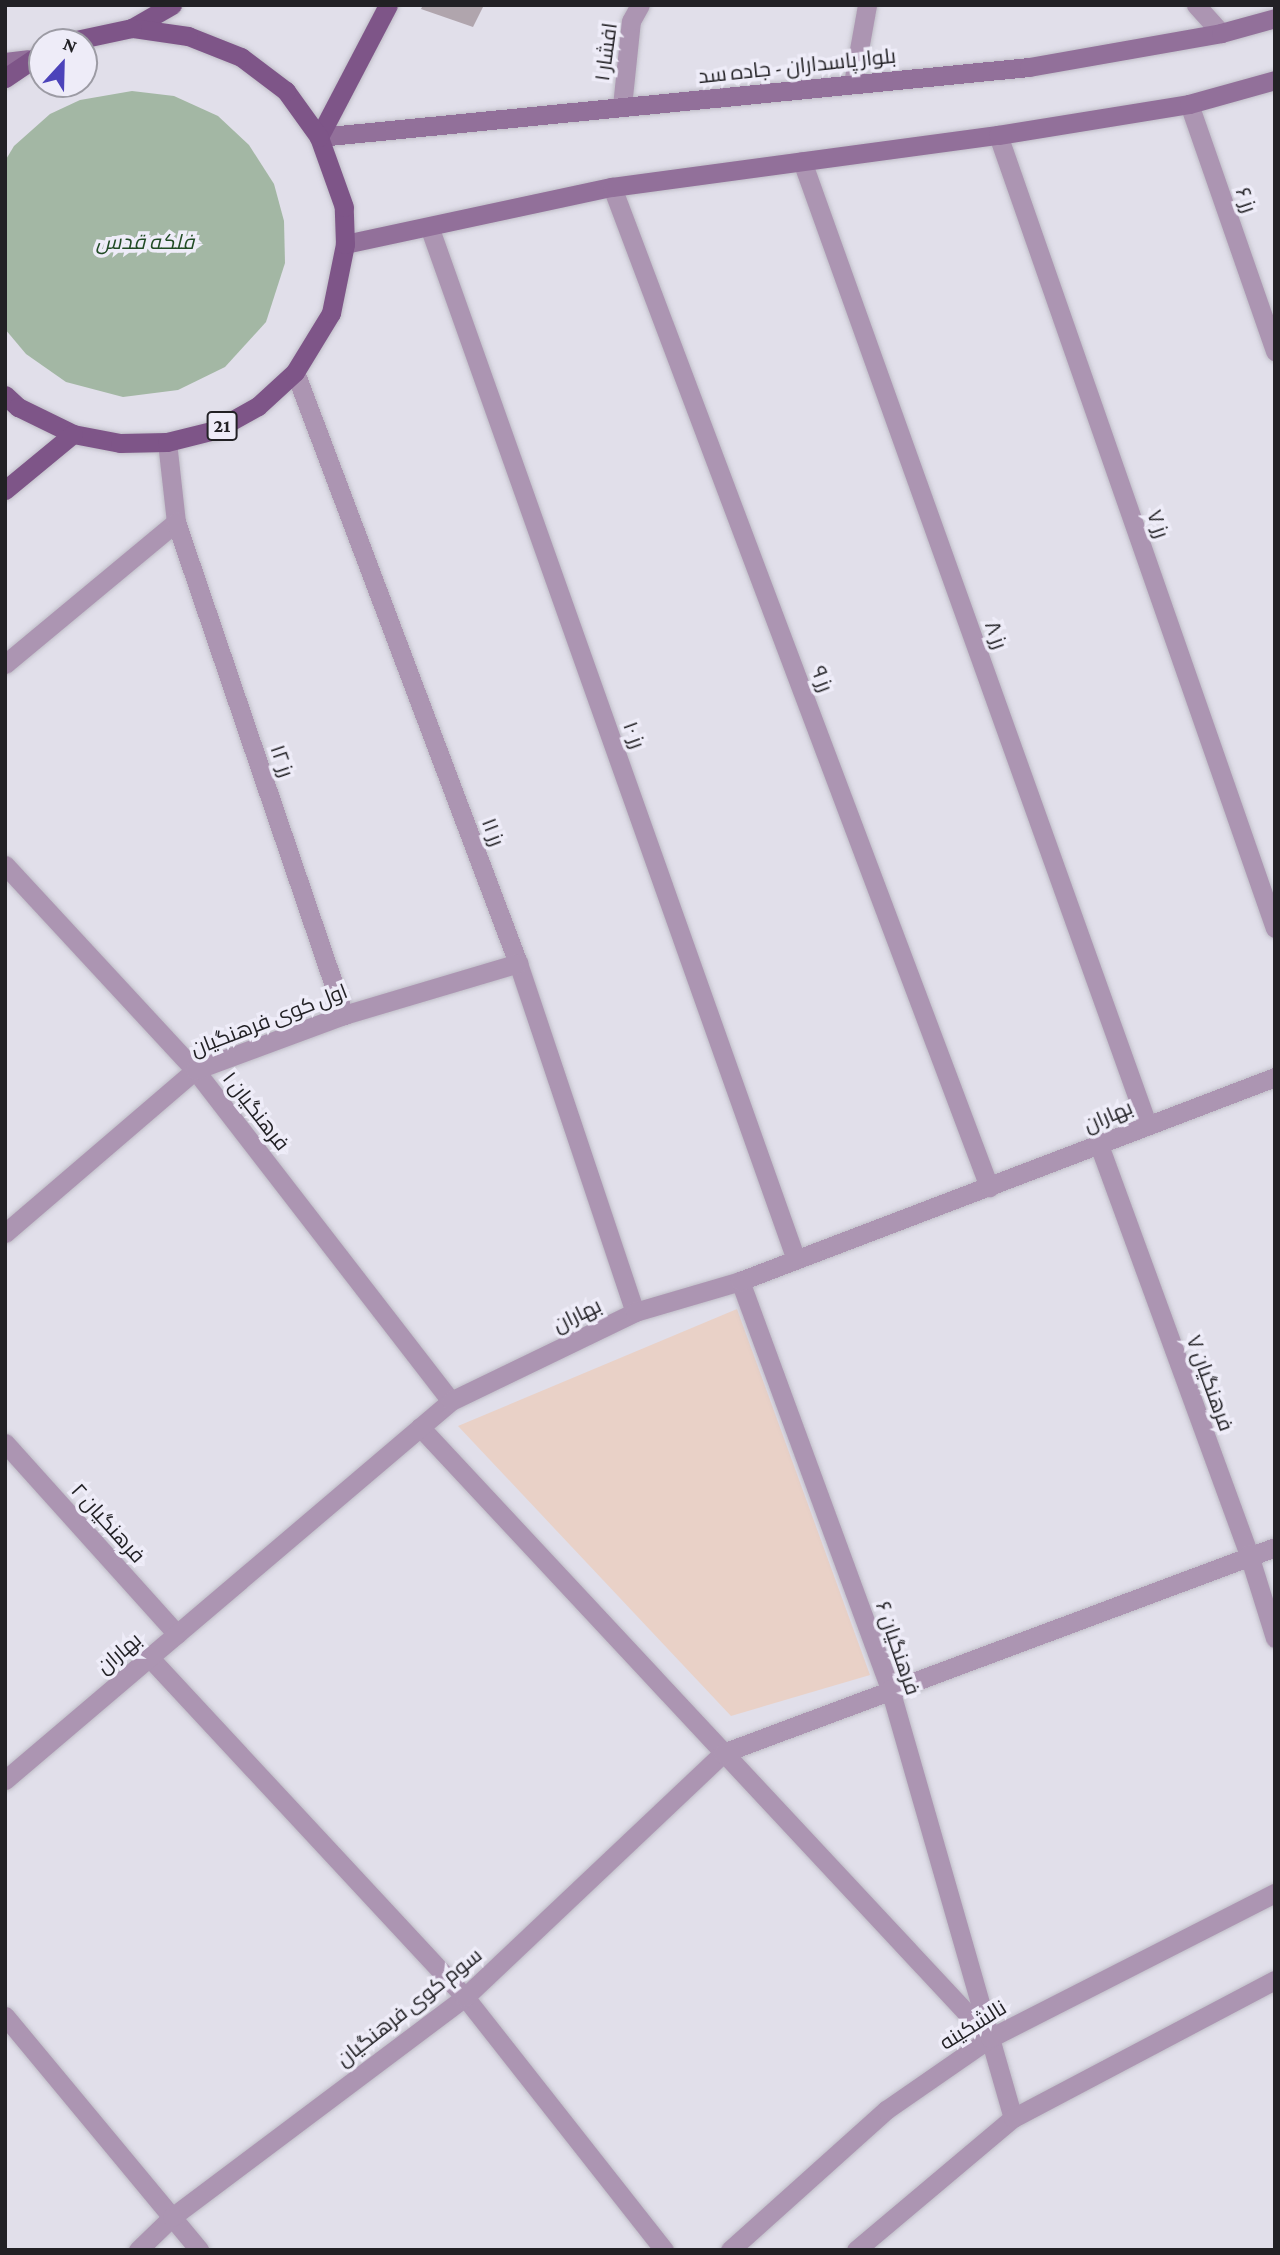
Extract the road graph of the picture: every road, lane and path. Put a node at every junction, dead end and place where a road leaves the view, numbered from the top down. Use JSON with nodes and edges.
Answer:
{"nodes":[{"id":1,"x":172,"y":5,"type":"edge"},
{"id":2,"x":388,"y":5,"type":"edge"},
{"id":3,"x":640,"y":5,"type":"edge"},
{"id":4,"x":867,"y":5,"type":"edge"},
{"id":5,"x":1196,"y":5,"type":"edge"},
{"id":6,"x":1275,"y":18,"type":"edge"},
{"id":7,"x":132,"y":28,"type":"junction"},
{"id":8,"x":1220,"y":33,"type":"junction"},
{"id":9,"x":98,"y":35,"type":"edge"},
{"id":10,"x":28,"y":57,"type":"edge"},
{"id":11,"x":28,"y":61,"type":"edge"},
{"id":12,"x":5,"y":62,"type":"edge"},
{"id":13,"x":5,"y":78,"type":"edge"},
{"id":14,"x":1275,"y":80,"type":"edge"},
{"id":15,"x":853,"y":83,"type":"junction"},
{"id":16,"x":1189,"y":104,"type":"junction"},
{"id":17,"x":622,"y":106,"type":"junction"},
{"id":18,"x":998,"y":135,"type":"junction"},
{"id":19,"x":320,"y":137,"type":"junction"},
{"id":20,"x":802,"y":161,"type":"junction"},
{"id":21,"x":612,"y":187,"type":"junction"},
{"id":22,"x":430,"y":229,"type":"junction"},
{"id":23,"x":345,"y":244,"type":"junction"},
{"id":24,"x":1275,"y":351,"type":"edge"},
{"id":25,"x":295,"y":372,"type":"junction"},
{"id":26,"x":5,"y":395,"type":"edge"},
{"id":27,"x":73,"y":434,"type":"junction"},
{"id":28,"x":167,"y":442,"type":"junction"},
{"id":29,"x":5,"y":490,"type":"edge"},
{"id":30,"x":176,"y":522,"type":"junction"},
{"id":31,"x":5,"y":664,"type":"edge"},
{"id":32,"x":5,"y":865,"type":"edge"},
{"id":33,"x":1275,"y":928,"type":"edge"},
{"id":34,"x":518,"y":963,"type":"junction"},
{"id":35,"x":344,"y":1015,"type":"junction"},
{"id":36,"x":195,"y":1070,"type":"junction"},
{"id":37,"x":1275,"y":1077,"type":"edge"},
{"id":38,"x":1147,"y":1124,"type":"junction"},
{"id":39,"x":1099,"y":1145,"type":"junction"},
{"id":40,"x":989,"y":1187,"type":"junction"},
{"id":41,"x":5,"y":1233,"type":"edge"},
{"id":42,"x":795,"y":1257,"type":"junction"},
{"id":43,"x":740,"y":1281,"type":"junction"},
{"id":44,"x":635,"y":1312,"type":"junction"},
{"id":45,"x":451,"y":1401,"type":"junction"},
{"id":46,"x":420,"y":1427,"type":"junction"},
{"id":47,"x":5,"y":1443,"type":"edge"},
{"id":48,"x":1275,"y":1547,"type":"edge"},
{"id":49,"x":1249,"y":1555,"type":"junction"},
{"id":50,"x":177,"y":1634,"type":"junction"},
{"id":51,"x":1275,"y":1638,"type":"edge"},
{"id":52,"x":149,"y":1657,"type":"junction"},
{"id":53,"x":890,"y":1689,"type":"junction"},
{"id":54,"x":723,"y":1753,"type":"junction"},
{"id":55,"x":5,"y":1780,"type":"edge"},
{"id":56,"x":1275,"y":1893,"type":"edge"},
{"id":57,"x":1275,"y":1980,"type":"edge"},
{"id":58,"x":465,"y":1997,"type":"junction"},
{"id":59,"x":5,"y":2016,"type":"edge"},
{"id":60,"x":990,"y":2038,"type":"junction"},
{"id":61,"x":1013,"y":2118,"type":"junction"},
{"id":62,"x":172,"y":2217,"type":"junction"},
{"id":63,"x":138,"y":2250,"type":"edge"},
{"id":64,"x":199,"y":2250,"type":"edge"},
{"id":65,"x":664,"y":2250,"type":"edge"},
{"id":66,"x":730,"y":2250,"type":"edge"},
{"id":67,"x":856,"y":2250,"type":"edge"}],
"edges":[{"from":1,"to":7,"type":"main road","number":"21"},
{"from":2,"to":19,"type":"main road"},
{"from":3,"to":17,"type":"street","name":"افشار ۱"},
{"from":4,"to":15,"type":"street"},
{"from":5,"to":8,"type":"street"},
{"from":6,"to":8,"type":"main road","name":"بلوار پاسداران - جاده سد"},
{"from":7,"to":9,"type":"main road","number":"21"},
{"from":7,"to":19,"type":"main road","number":"21"},
{"from":8,"to":15,"type":"main road","name":"بلوار پاسداران - جاده سد"},
{"from":10,"to":12,"type":"main road"},
{"from":11,"to":13,"type":"main road"},
{"from":14,"to":16,"type":"main road"},
{"from":15,"to":17,"type":"main road","name":"بلوار پاسداران - جاده سد"},
{"from":16,"to":18,"type":"main road"},
{"from":16,"to":24,"type":"street","name":"رز ۶"},
{"from":17,"to":19,"type":"main road","name":"بلوار پاسداران - جاده سد"},
{"from":18,"to":20,"type":"main road"},
{"from":18,"to":33,"type":"street","name":"رز ۷"},
{"from":19,"to":23,"type":"main road","number":"21"},
{"from":20,"to":21,"type":"main road"},
{"from":20,"to":38,"type":"street","name":"رز ۸"},
{"from":21,"to":22,"type":"main road"},
{"from":21,"to":40,"type":"street","name":"رز ۹"},
{"from":22,"to":23,"type":"main road"},
{"from":22,"to":42,"type":"street","name":"رز ۱۰"},
{"from":23,"to":25,"type":"main road","number":"21"},
{"from":25,"to":28,"type":"main road","number":"21"},
{"from":25,"to":34,"type":"street","name":"رز ۱۱"},
{"from":26,"to":27,"type":"main road","number":"21"},
{"from":27,"to":28,"type":"main road","number":"21"},
{"from":27,"to":29,"type":"main road"},
{"from":28,"to":30,"type":"street","name":"رز ۱۲"},
{"from":30,"to":31,"type":"street"},
{"from":30,"to":35,"type":"street","name":"رز ۱۲"},
{"from":32,"to":36,"type":"street","name":"فرهنگیان ۱"},
{"from":34,"to":35,"type":"street","name":"اول کوی فرهنگیان"},
{"from":34,"to":44,"type":"street","name":"رز ۱۱"},
{"from":35,"to":36,"type":"street","name":"اول کوی فرهنگیان"},
{"from":36,"to":41,"type":"street","name":"اول کوی فرهنگیان"},
{"from":36,"to":45,"type":"street","name":"فرهنگیان ۱"},
{"from":37,"to":38,"type":"street","name":"بهاران"},
{"from":38,"to":39,"type":"street","name":"بهاران"},
{"from":39,"to":40,"type":"street","name":"بهاران"},
{"from":39,"to":49,"type":"street","name":"فرهنگیان ۷"},
{"from":40,"to":42,"type":"street","name":"بهاران"},
{"from":42,"to":43,"type":"street","name":"بهاران"},
{"from":43,"to":44,"type":"street","name":"بهاران"},
{"from":43,"to":53,"type":"street","name":"فرهنگیان ۶"},
{"from":44,"to":45,"type":"street","name":"بهاران"},
{"from":45,"to":46,"type":"street","name":"بهاران"},
{"from":46,"to":50,"type":"street","name":"بهاران"},
{"from":46,"to":54,"type":"street"},
{"from":47,"to":50,"type":"street","name":"فرهنگیان ۲"},
{"from":48,"to":49,"type":"street"},
{"from":49,"to":51,"type":"street","name":"فرهنگیان ۷"},
{"from":49,"to":53,"type":"street"},
{"from":50,"to":52,"type":"street","name":"بهاران"},
{"from":52,"to":55,"type":"street","name":"بهاران"},
{"from":52,"to":58,"type":"street"},
{"from":53,"to":54,"type":"street"},
{"from":53,"to":60,"type":"street","name":"فرهنگیان ۶"},
{"from":54,"to":58,"type":"street","name":"سوم کوی فرهنگیان"},
{"from":54,"to":60,"type":"street"},
{"from":56,"to":60,"type":"street","name":"نالشکینه"},
{"from":57,"to":61,"type":"street"},
{"from":58,"to":62,"type":"street","name":"سوم کوی فرهنگیان"},
{"from":58,"to":65,"type":"street"},
{"from":59,"to":62,"type":"street"},
{"from":60,"to":61,"type":"street","name":"فرهنگیان ۶"},
{"from":60,"to":66,"type":"street","name":"نالشکینه"},
{"from":61,"to":67,"type":"street"},
{"from":62,"to":63,"type":"street","name":"سوم کوی فرهنگیان"},
{"from":62,"to":64,"type":"street"}]}
